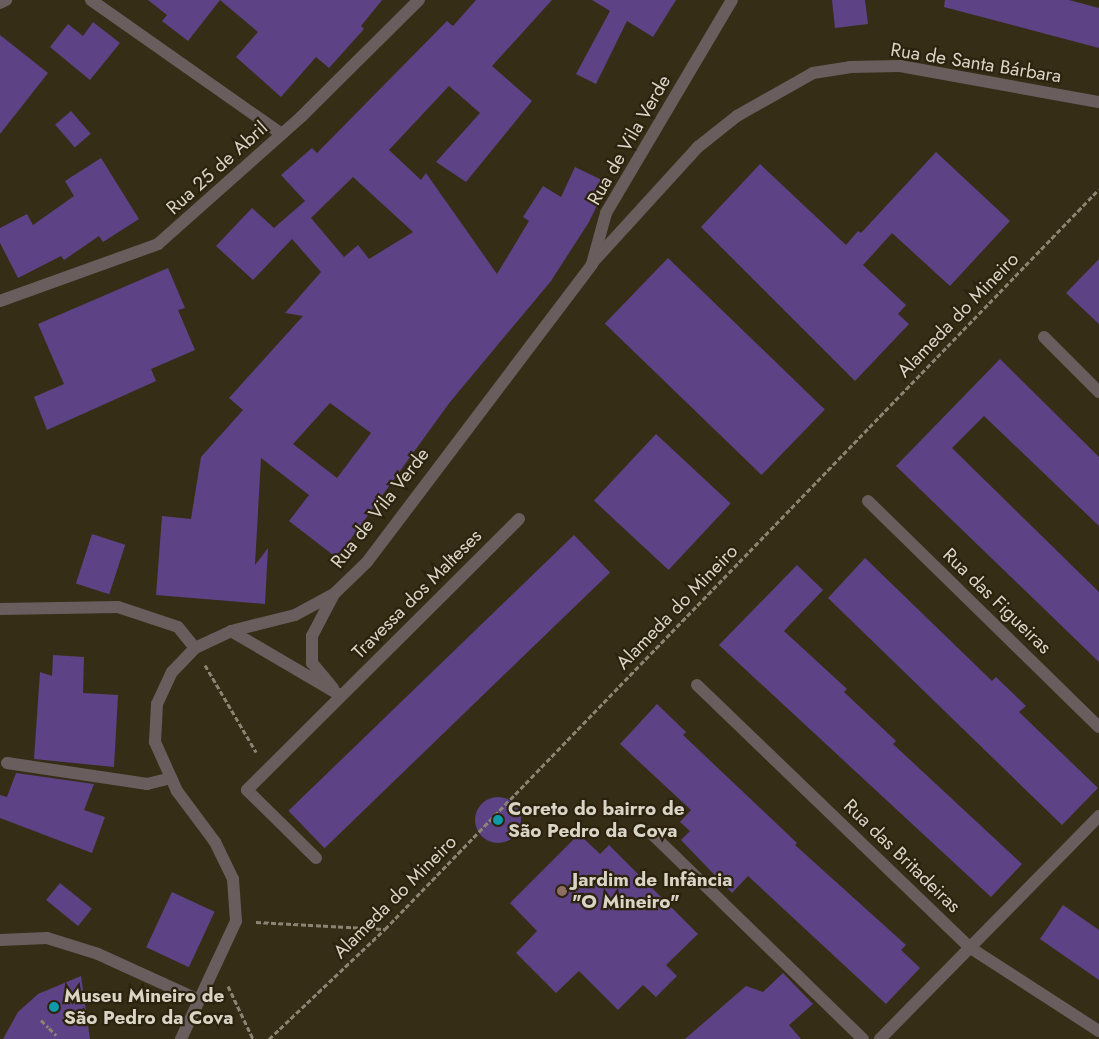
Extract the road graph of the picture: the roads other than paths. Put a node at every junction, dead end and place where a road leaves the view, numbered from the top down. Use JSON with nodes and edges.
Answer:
{"nodes":[{"id":1,"x":6,"y":0,"type":"edge"},
{"id":2,"x":91,"y":0,"type":"edge"},
{"id":3,"x":419,"y":0,"type":"edge"},
{"id":4,"x":732,"y":0,"type":"edge"},
{"id":5,"x":0,"y":3,"type":"edge"},
{"id":6,"x":1099,"y":102,"type":"edge"},
{"id":7,"x":282,"y":134,"type":"junction"},
{"id":8,"x":592,"y":264,"type":"junction"},
{"id":9,"x":0,"y":301,"type":"edge"},
{"id":10,"x":1044,"y":337,"type":"dead end"},
{"id":11,"x":1099,"y":392,"type":"edge"},
{"id":12,"x":868,"y":501,"type":"dead end"},
{"id":13,"x":520,"y":519,"type":"dead end"},
{"id":14,"x":334,"y":594,"type":"junction"},
{"id":15,"x":0,"y":609,"type":"edge"},
{"id":16,"x":231,"y":632,"type":"junction"},
{"id":17,"x":195,"y":648,"type":"junction"},
{"id":18,"x":697,"y":685,"type":"dead end"},
{"id":19,"x":340,"y":695,"type":"junction"},
{"id":20,"x":1099,"y":727,"type":"edge"},
{"id":21,"x":7,"y":763,"type":"dead end"},
{"id":22,"x":171,"y":778,"type":"junction"},
{"id":23,"x":1099,"y":816,"type":"edge"},
{"id":24,"x":650,"y":832,"type":"dead end"},
{"id":25,"x":316,"y":858,"type":"dead end"},
{"id":26,"x":0,"y":940,"type":"edge"},
{"id":27,"x":969,"y":947,"type":"junction"},
{"id":28,"x":199,"y":1000,"type":"junction"},
{"id":29,"x":1099,"y":1031,"type":"edge"},
{"id":30,"x":181,"y":1039,"type":"edge"},
{"id":31,"x":862,"y":1039,"type":"edge"},
{"id":32,"x":880,"y":1039,"type":"edge"}],
"edges":[{"from":1,"to":5,"type":"street"},
{"from":2,"to":7,"type":"street"},
{"from":3,"to":7,"type":"street","name":"Rua 25 de Abril"},
{"from":4,"to":8,"type":"street","name":"Rua de Vila Verde"},
{"from":6,"to":8,"type":"street","name":"Rua de Santa Bárbara"},
{"from":7,"to":9,"type":"street","name":"Rua 25 de Abril"},
{"from":8,"to":14,"type":"street","name":"Rua de Vila Verde"},
{"from":10,"to":11,"type":"street"},
{"from":12,"to":20,"type":"street","name":"Rua das Figueiras"},
{"from":13,"to":19,"type":"street","name":"Travessa dos Malteses"},
{"from":14,"to":16,"type":"street","name":"Rua de Vila Verde"},
{"from":14,"to":19,"type":"street"},
{"from":15,"to":17,"type":"street"},
{"from":16,"to":17,"type":"street","name":"Rua de Vila Verde"},
{"from":16,"to":19,"type":"street"},
{"from":17,"to":22,"type":"street","name":"Rua de Vila Verde"},
{"from":18,"to":27,"type":"street","name":"Rua das Britadeiras"},
{"from":19,"to":25,"type":"street","name":"Travessa dos Malteses"},
{"from":21,"to":22,"type":"street"},
{"from":22,"to":28,"type":"street","name":"Rua de Vila Verde"},
{"from":23,"to":27,"type":"street"},
{"from":24,"to":31,"type":"street"},
{"from":26,"to":28,"type":"street"},
{"from":27,"to":29,"type":"street","name":"Rua das Britadeiras"},
{"from":27,"to":32,"type":"street"},
{"from":28,"to":30,"type":"street"}]}
